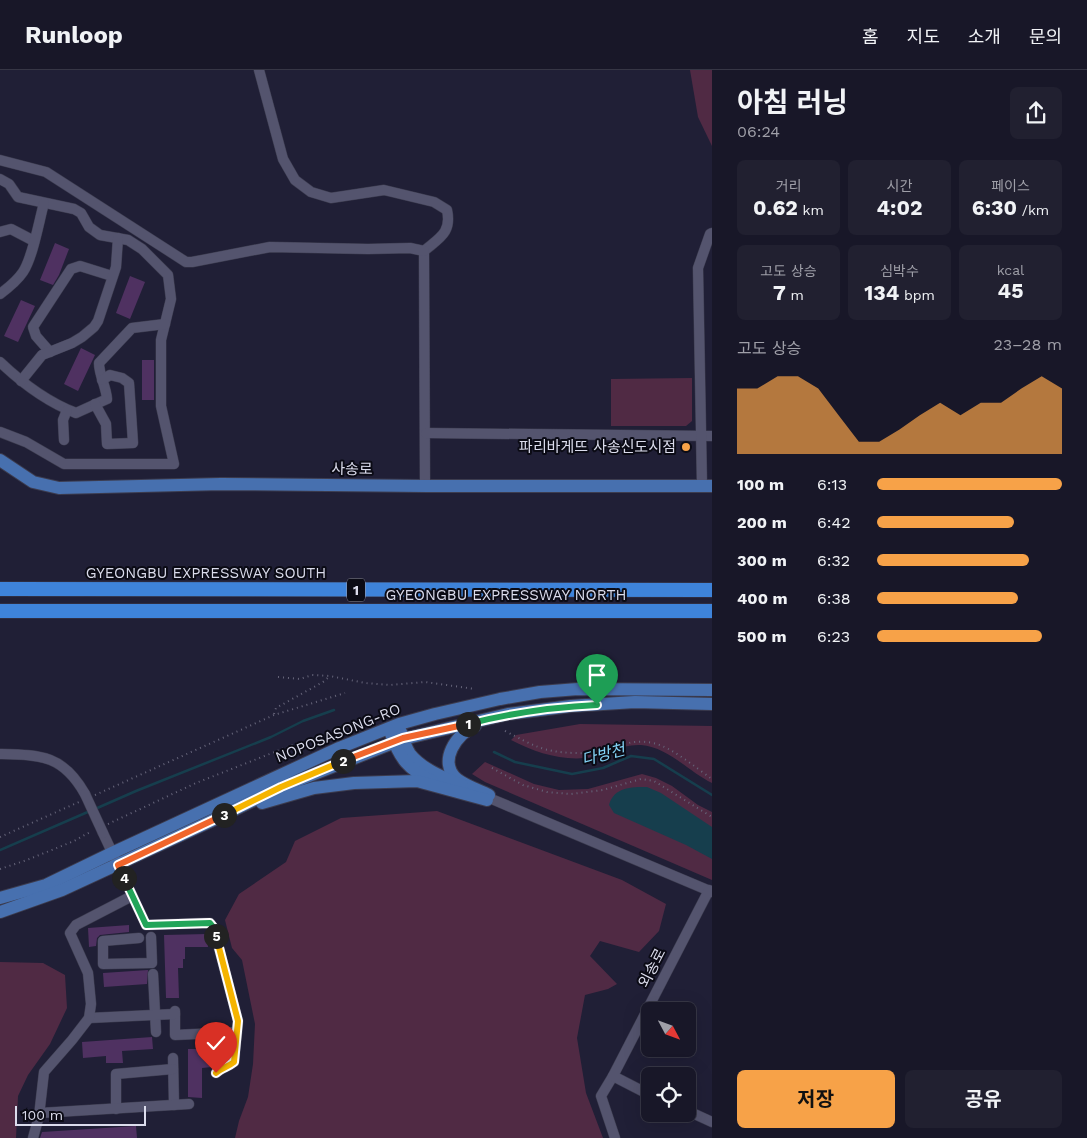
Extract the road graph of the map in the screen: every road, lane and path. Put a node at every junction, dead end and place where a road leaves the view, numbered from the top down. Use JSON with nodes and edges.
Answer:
{"nodes":[{"id":1,"x":259,"y":70,"type":"edge"},
{"id":2,"x":0,"y":160,"type":"edge"},
{"id":3,"x":0,"y":179,"type":"edge"},
{"id":4,"x":44,"y":203,"type":"junction"},
{"id":5,"x":0,"y":232,"type":"edge"},
{"id":6,"x":712,"y":233,"type":"edge"},
{"id":7,"x":118,"y":238,"type":"junction"},
{"id":8,"x":34,"y":242,"type":"junction"},
{"id":9,"x":424,"y":251,"type":"junction"},
{"id":10,"x":112,"y":276,"type":"junction"},
{"id":11,"x":0,"y":294,"type":"edge"},
{"id":12,"x":165,"y":324,"type":"junction"},
{"id":13,"x":50,"y":352,"type":"junction"},
{"id":14,"x":0,"y":362,"type":"edge"},
{"id":15,"x":102,"y":380,"type":"junction"},
{"id":16,"x":21,"y":381,"type":"junction"},
{"id":17,"x":95,"y":404,"type":"junction"},
{"id":18,"x":67,"y":410,"type":"junction"},
{"id":19,"x":0,"y":432,"type":"edge"},
{"id":20,"x":426,"y":433,"type":"junction"},
{"id":21,"x":701,"y":436,"type":"junction"},
{"id":22,"x":712,"y":436,"type":"edge"},
{"id":23,"x":64,"y":440,"type":"dead end"},
{"id":24,"x":0,"y":460,"type":"edge"},
{"id":25,"x":425,"y":486,"type":"junction"},
{"id":26,"x":707,"y":486,"type":"edge"},
{"id":27,"x":0,"y":589,"type":"edge"},
{"id":28,"x":712,"y":590,"type":"edge"},
{"id":29,"x":0,"y":611,"type":"edge"},
{"id":30,"x":712,"y":611,"type":"edge"},
{"id":31,"x":330,"y":676,"type":"junction"},
{"id":32,"x":278,"y":677,"type":"dead end"},
{"id":33,"x":475,"y":689,"type":"dead end"},
{"id":34,"x":712,"y":690,"type":"edge"},
{"id":35,"x":345,"y":693,"type":"dead end"},
{"id":36,"x":712,"y":704,"type":"edge"},
{"id":37,"x":274,"y":715,"type":"junction"},
{"id":38,"x":500,"y":716,"type":"junction"},
{"id":39,"x":394,"y":726,"type":"junction"},
{"id":40,"x":505,"y":731,"type":"dead end"},
{"id":41,"x":398,"y":740,"type":"junction"},
{"id":42,"x":300,"y":742,"type":"dead end"},
{"id":43,"x":0,"y":754,"type":"edge"},
{"id":44,"x":492,"y":768,"type":"dead end"},
{"id":45,"x":712,"y":779,"type":"edge"},
{"id":46,"x":103,"y":792,"type":"dead end"},
{"id":47,"x":490,"y":799,"type":"junction"},
{"id":48,"x":72,"y":805,"type":"dead end"},
{"id":49,"x":228,"y":813,"type":"junction"},
{"id":50,"x":712,"y":817,"type":"edge"},
{"id":51,"x":106,"y":828,"type":"junction"},
{"id":52,"x":92,"y":831,"type":"dead end"},
{"id":53,"x":0,"y":837,"type":"edge"},
{"id":54,"x":112,"y":853,"type":"junction"},
{"id":55,"x":118,"y":865,"type":"junction"},
{"id":56,"x":0,"y":869,"type":"edge"},
{"id":57,"x":710,"y":891,"type":"edge"},
{"id":58,"x":132,"y":896,"type":"junction"},
{"id":59,"x":0,"y":898,"type":"edge"},
{"id":60,"x":0,"y":912,"type":"edge"},
{"id":61,"x":146,"y":925,"type":"junction"},
{"id":62,"x":159,"y":925,"type":"junction"},
{"id":63,"x":151,"y":937,"type":"junction"},
{"id":64,"x":139,"y":938,"type":"junction"},
{"id":65,"x":153,"y":974,"type":"dead end"},
{"id":66,"x":155,"y":1014,"type":"junction"},
{"id":67,"x":89,"y":1018,"type":"junction"},
{"id":68,"x":156,"y":1032,"type":"dead end"},
{"id":69,"x":237,"y":1032,"type":"junction"},
{"id":70,"x":173,"y":1058,"type":"dead end"},
{"id":71,"x":173,"y":1069,"type":"junction"},
{"id":72,"x":216,"y":1073,"type":"dead end"},
{"id":73,"x":613,"y":1076,"type":"junction"},
{"id":74,"x":641,"y":1090,"type":"edge"},
{"id":75,"x":189,"y":1104,"type":"dead end"},
{"id":76,"x":174,"y":1105,"type":"junction"},
{"id":77,"x":116,"y":1109,"type":"junction"},
{"id":78,"x":40,"y":1113,"type":"junction"},
{"id":79,"x":696,"y":1115,"type":"edge"},
{"id":80,"x":712,"y":1122,"type":"edge"},
{"id":81,"x":33,"y":1138,"type":"edge"},
{"id":82,"x":615,"y":1138,"type":"edge"}],
"edges":[{"from":1,"to":9,"type":"street"},
{"from":2,"to":9,"type":"street"},
{"from":3,"to":4,"type":"street"},
{"from":4,"to":7,"type":"street"},
{"from":4,"to":8,"type":"street"},
{"from":5,"to":8,"type":"street"},
{"from":6,"to":21,"type":"street"},
{"from":7,"to":10,"type":"street"},
{"from":7,"to":12,"type":"street"},
{"from":8,"to":11,"type":"street"},
{"from":9,"to":20,"type":"street"},
{"from":10,"to":13,"type":"street"},
{"from":10,"to":13,"type":"street"},
{"from":12,"to":15,"type":"street"},
{"from":12,"to":19,"type":"street"},
{"from":13,"to":16,"type":"street"},
{"from":14,"to":16,"type":"street"},
{"from":15,"to":17,"type":"street"},
{"from":15,"to":17,"type":"street"},
{"from":16,"to":18,"type":"street"},
{"from":17,"to":18,"type":"street"},
{"from":18,"to":23,"type":"street"},
{"from":20,"to":21,"type":"street"},
{"from":20,"to":25,"type":"street"},
{"from":21,"to":22,"type":"street"},
{"from":21,"to":26,"type":"street"},
{"from":24,"to":25,"type":"main road","name":"사송로"},
{"from":25,"to":26,"type":"main road","name":"사송로"},
{"from":27,"to":28,"type":"highway","name":"GYEONGBU EXPRESSWAY SOUTH","number":"1"},
{"from":29,"to":30,"type":"highway","name":"GYEONGBU EXPRESSWAY NORTH","number":"1"},
{"from":31,"to":32,"type":"path"},
{"from":31,"to":33,"type":"path"},
{"from":31,"to":37,"type":"path"},
{"from":34,"to":39,"type":"main road","name":"NOPOSASONG-RO"},
{"from":35,"to":37,"type":"path"},
{"from":36,"to":38,"type":"main road","name":"NOPOSASONG-RO"},
{"from":37,"to":46,"type":"path"},
{"from":38,"to":41,"type":"main road","name":"NOPOSASONG-RO"},
{"from":38,"to":47,"type":"main road"},
{"from":39,"to":41,"type":"main road"},
{"from":39,"to":54,"type":"main road","name":"NOPOSASONG-RO"},
{"from":40,"to":45,"type":"path"},
{"from":41,"to":47,"type":"main road"},
{"from":41,"to":49,"type":"main road","name":"NOPOSASONG-RO"},
{"from":42,"to":51,"type":"path"},
{"from":43,"to":51,"type":"street","bridge":true},
{"from":44,"to":50,"type":"path"},
{"from":47,"to":49,"type":"main road"},
{"from":47,"to":57,"type":"street"},
{"from":48,"to":53,"type":"path"},
{"from":49,"to":55,"type":"main road","name":"NOPOSASONG-RO"},
{"from":51,"to":54,"type":"street"},
{"from":52,"to":56,"type":"path"},
{"from":54,"to":55,"type":"street"},
{"from":54,"to":59,"type":"main road","name":"NOPOSASONG-RO"},
{"from":55,"to":58,"type":"street"},
{"from":55,"to":60,"type":"main road","name":"NOPOSASONG-RO"},
{"from":57,"to":73,"type":"street","name":"외송로"},
{"from":58,"to":61,"type":"street"},
{"from":58,"to":67,"type":"street"},
{"from":61,"to":62,"type":"street"},
{"from":61,"to":64,"type":"street"},
{"from":62,"to":63,"type":"street"},
{"from":62,"to":69,"type":"street"},
{"from":63,"to":64,"type":"street"},
{"from":63,"to":64,"type":"street"},
{"from":65,"to":66,"type":"street"},
{"from":66,"to":67,"type":"street"},
{"from":66,"to":68,"type":"street"},
{"from":66,"to":69,"type":"street"},
{"from":67,"to":78,"type":"street"},
{"from":69,"to":72,"type":"street"},
{"from":70,"to":71,"type":"street"},
{"from":71,"to":76,"type":"street"},
{"from":71,"to":77,"type":"street"},
{"from":73,"to":74,"type":"street"},
{"from":73,"to":82,"type":"street","name":"외송로"},
{"from":75,"to":76,"type":"street"},
{"from":76,"to":77,"type":"street"},
{"from":77,"to":78,"type":"street"},
{"from":78,"to":81,"type":"street"},
{"from":79,"to":80,"type":"street"}]}
